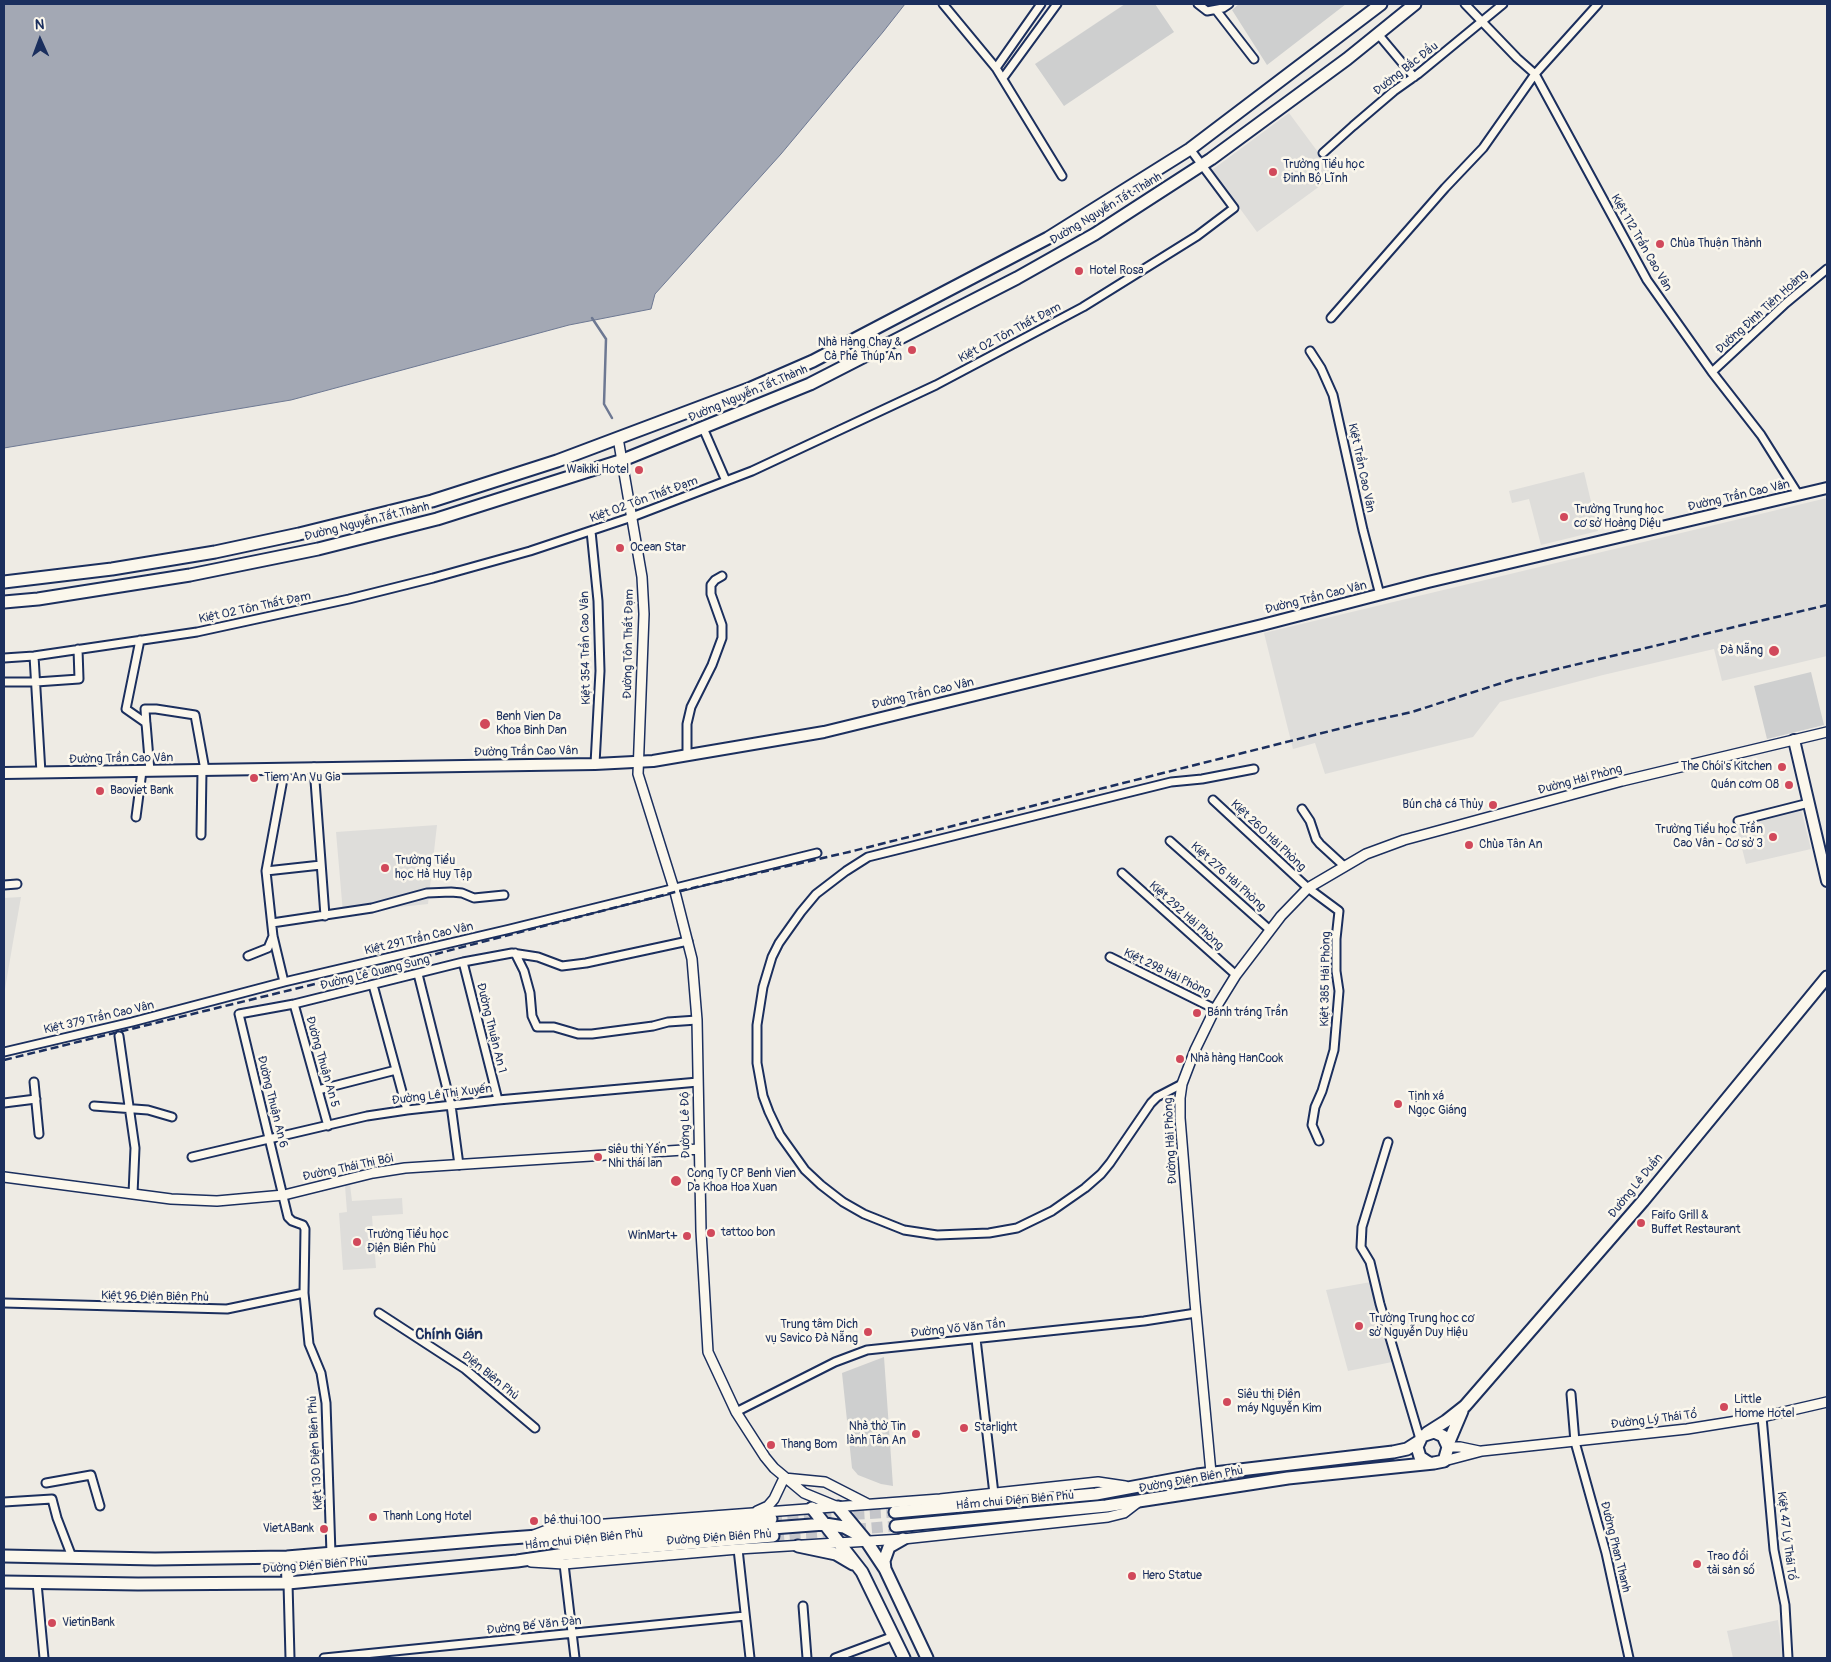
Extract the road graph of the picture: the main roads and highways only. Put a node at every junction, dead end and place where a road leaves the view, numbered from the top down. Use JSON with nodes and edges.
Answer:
{"nodes":[{"id":1,"x":1381,"y":4,"type":"edge"},
{"id":2,"x":1415,"y":4,"type":"edge"},
{"id":3,"x":925,"y":302,"type":"junction"},
{"id":4,"x":936,"y":319,"type":"junction"},
{"id":5,"x":1827,"y":488,"type":"edge"},
{"id":6,"x":299,"y":534,"type":"junction"},
{"id":7,"x":303,"y":552,"type":"junction"},
{"id":8,"x":35,"y":579,"type":"junction"},
{"id":9,"x":4,"y":582,"type":"edge"},
{"id":10,"x":38,"y":599,"type":"junction"},
{"id":11,"x":4,"y":602,"type":"edge"},
{"id":12,"x":1794,"y":740,"type":"road end"},
{"id":13,"x":4,"y":774,"type":"edge"},
{"id":14,"x":1827,"y":881,"type":"edge"},
{"id":15,"x":1827,"y":977,"type":"edge"},
{"id":16,"x":1462,"y":1409,"type":"junction"},
{"id":17,"x":1421,"y":1439,"type":"junction"},
{"id":18,"x":1448,"y":1445,"type":"junction"},
{"id":19,"x":1429,"y":1463,"type":"junction"},
{"id":20,"x":1129,"y":1487,"type":"joint"},
{"id":21,"x":1136,"y":1503,"type":"joint"},
{"id":22,"x":838,"y":1507,"type":"road end"},
{"id":23,"x":812,"y":1508,"type":"road end"},
{"id":24,"x":895,"y":1512,"type":"tunnel mouth"},
{"id":25,"x":771,"y":1519,"type":"tunnel mouth"},
{"id":26,"x":825,"y":1524,"type":"junction"},
{"id":27,"x":896,"y":1526,"type":"tunnel mouth"},
{"id":28,"x":532,"y":1536,"type":"junction"},
{"id":29,"x":773,"y":1536,"type":"tunnel mouth"},
{"id":30,"x":902,"y":1539,"type":"road end"},
{"id":31,"x":867,"y":1542,"type":"junction"},
{"id":32,"x":798,"y":1546,"type":"road end"},
{"id":33,"x":4,"y":1556,"type":"edge"},
{"id":34,"x":287,"y":1557,"type":"junction"},
{"id":35,"x":517,"y":1561,"type":"joint"},
{"id":36,"x":885,"y":1569,"type":"junction"},
{"id":37,"x":862,"y":1572,"type":"junction"},
{"id":38,"x":4,"y":1582,"type":"edge"},
{"id":39,"x":288,"y":1583,"type":"junction"},
{"id":40,"x":904,"y":1658,"type":"edge"},
{"id":41,"x":927,"y":1658,"type":"edge"}],
"edges":[{"from":1,"to":3,"type":"main road","name":"Đường Nguyễn Tất Thành"},
{"from":2,"to":4,"type":"main road","name":"Đường Nguyễn Tất Thành"},
{"from":3,"to":4,"type":"main road"},
{"from":3,"to":6,"type":"main road","name":"Đường Nguyễn Tất Thành"},
{"from":4,"to":7,"type":"main road","name":"Đường Nguyễn Tất Thành"},
{"from":5,"to":13,"type":"main road","name":"Đường Trần Cao Vân"},
{"from":6,"to":7,"type":"main road"},
{"from":6,"to":8,"type":"main road","name":"Đường Nguyễn Tất Thành"},
{"from":7,"to":10,"type":"main road","name":"Đường Nguyễn Tất Thành"},
{"from":8,"to":9,"type":"main road","name":"Đường Nguyễn Tất Thành"},
{"from":8,"to":10,"type":"main road"},
{"from":10,"to":11,"type":"main road","name":"Đường Nguyễn Tất Thành"},
{"from":12,"to":14,"type":"main road"},
{"from":15,"to":16,"type":"main road","name":"Đường Lê Duẩn"},
{"from":16,"to":17,"type":"main road","name":"Đường Lê Duẩn"},
{"from":16,"to":18,"type":"main road","name":"Đường Lê Duẩn"},
{"from":17,"to":18,"type":"main road"},
{"from":17,"to":19,"type":"main road"},
{"from":17,"to":20,"type":"main road","name":"Đường Điện Biên Phủ"},
{"from":18,"to":19,"type":"main road"},
{"from":19,"to":21,"type":"main road","name":"Đường Điện Biên Phủ"},
{"from":20,"to":24,"type":"main road","name":"Hầm chui Điện Biên Phủ"},
{"from":21,"to":27,"type":"main road","name":"Hầm chui Điện Biên Phủ"},
{"from":22,"to":31,"type":"main road"},
{"from":23,"to":26,"type":"main road"},
{"from":25,"to":28,"type":"main road","name":"Hầm chui Điện Biên Phủ"},
{"from":26,"to":28,"type":"main road"},
{"from":26,"to":31,"type":"main road"},
{"from":26,"to":37,"type":"main road"},
{"from":28,"to":34,"type":"main road","name":"Đường Điện Biên Phủ"},
{"from":29,"to":35,"type":"main road","name":"Hầm chui Điện Biên Phủ"},
{"from":30,"to":36,"type":"main road"},
{"from":31,"to":36,"type":"main road"},
{"from":32,"to":37,"type":"main road"},
{"from":33,"to":34,"type":"main road","name":"Đường Điện Biên Phủ"},
{"from":34,"to":39,"type":"main road"},
{"from":35,"to":39,"type":"main road","name":"Đường Điện Biên Phủ"},
{"from":36,"to":41,"type":"main road"},
{"from":37,"to":40,"type":"main road"},
{"from":38,"to":39,"type":"main road","name":"Đường Điện Biên Phủ"}]}
